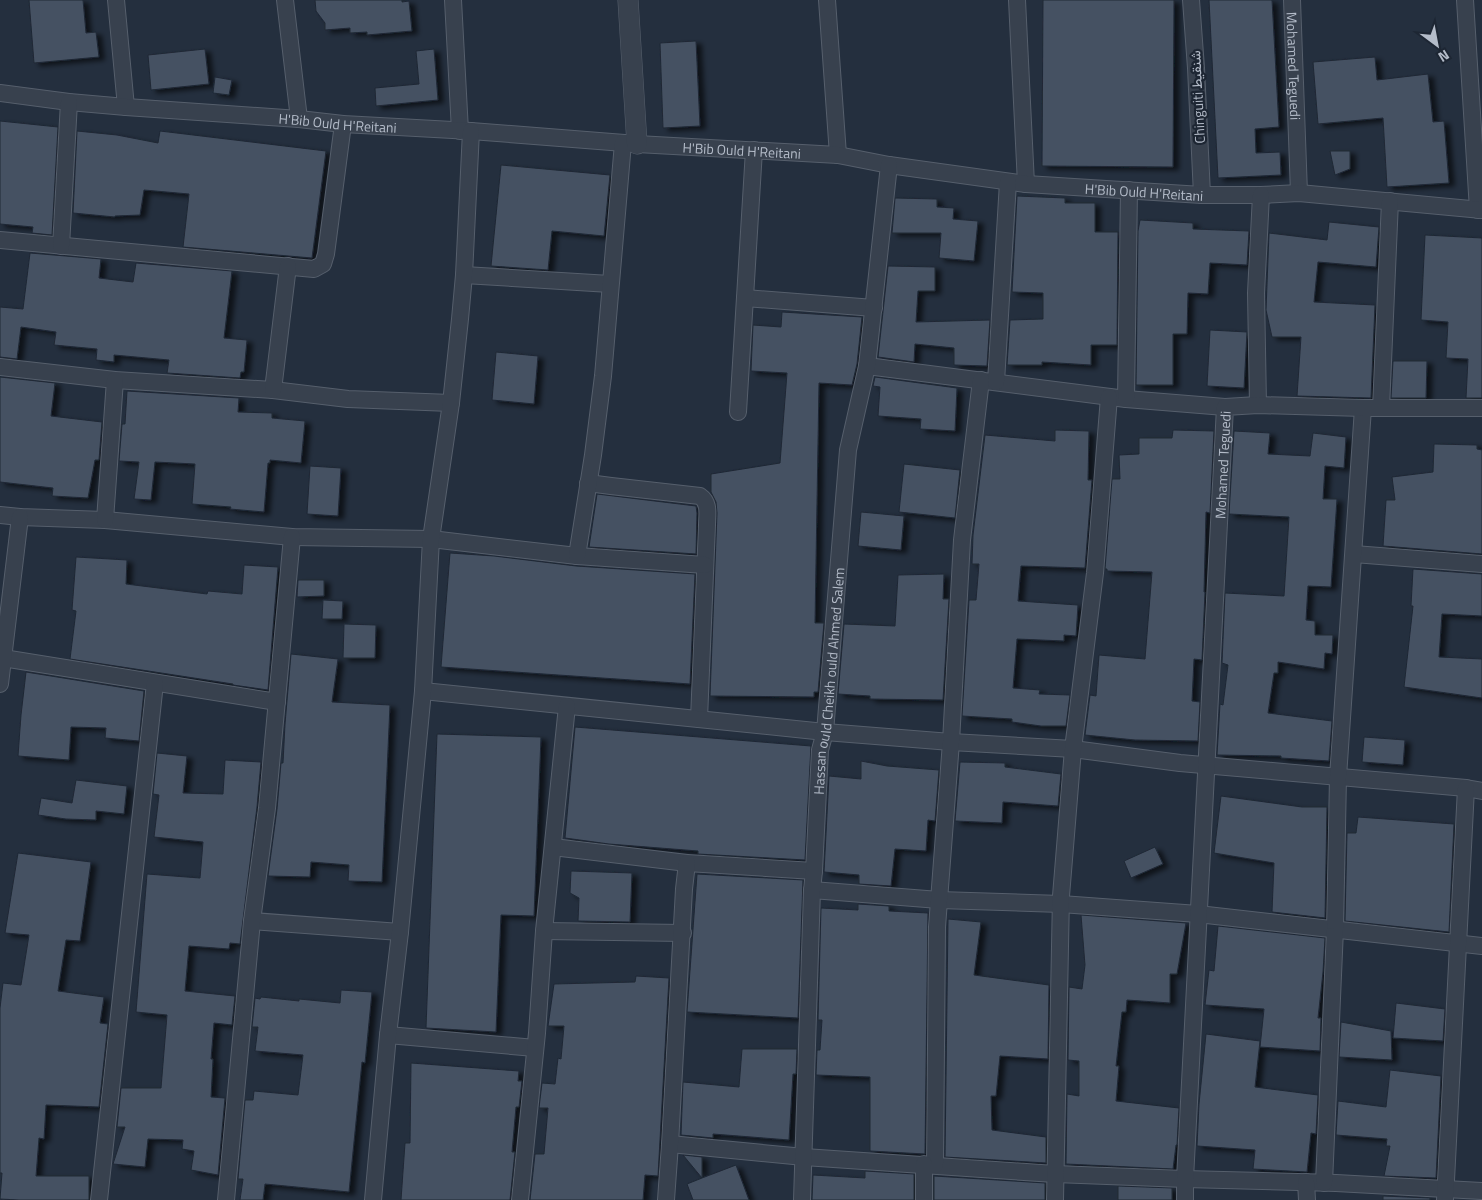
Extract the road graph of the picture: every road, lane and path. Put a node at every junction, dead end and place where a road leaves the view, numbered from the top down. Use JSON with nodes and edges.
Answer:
{"nodes":[{"id":1,"x":116,"y":0,"type":"edge"},
{"id":2,"x":284,"y":0,"type":"edge"},
{"id":3,"x":453,"y":0,"type":"edge"},
{"id":4,"x":628,"y":0,"type":"edge"},
{"id":5,"x":827,"y":0,"type":"edge"},
{"id":6,"x":1017,"y":0,"type":"edge"},
{"id":7,"x":1190,"y":0,"type":"edge"},
{"id":8,"x":1292,"y":0,"type":"edge"},
{"id":9,"x":1465,"y":0,"type":"edge"},
{"id":10,"x":0,"y":93,"type":"edge"},
{"id":11,"x":69,"y":102,"type":"junction"},
{"id":12,"x":126,"y":107,"type":"junction"},
{"id":13,"x":299,"y":119,"type":"junction"},
{"id":14,"x":343,"y":124,"type":"junction"},
{"id":15,"x":466,"y":131,"type":"junction"},
{"id":16,"x":630,"y":144,"type":"junction"},
{"id":17,"x":754,"y":150,"type":"junction"},
{"id":18,"x":838,"y":154,"type":"junction"},
{"id":19,"x":889,"y":165,"type":"junction"},
{"id":20,"x":1008,"y":182,"type":"junction"},
{"id":21,"x":1026,"y":184,"type":"junction"},
{"id":22,"x":1129,"y":190,"type":"junction"},
{"id":23,"x":1299,"y":193,"type":"junction"},
{"id":24,"x":1202,"y":195,"type":"junction"},
{"id":25,"x":1261,"y":195,"type":"junction"},
{"id":26,"x":1390,"y":201,"type":"junction"},
{"id":27,"x":1480,"y":210,"type":"edge"},
{"id":28,"x":0,"y":240,"type":"edge"},
{"id":29,"x":61,"y":246,"type":"junction"},
{"id":30,"x":288,"y":266,"type":"junction"},
{"id":31,"x":464,"y":275,"type":"junction"},
{"id":32,"x":610,"y":284,"type":"junction"},
{"id":33,"x":745,"y":298,"type":"junction"},
{"id":34,"x":874,"y":308,"type":"junction"},
{"id":35,"x":867,"y":366,"type":"junction"},
{"id":36,"x":0,"y":367,"type":"edge"},
{"id":37,"x":115,"y":380,"type":"junction"},
{"id":38,"x":989,"y":381,"type":"junction"},
{"id":39,"x":273,"y":390,"type":"junction"},
{"id":40,"x":1109,"y":397,"type":"junction"},
{"id":41,"x":1126,"y":399,"type":"junction"},
{"id":42,"x":451,"y":402,"type":"junction"},
{"id":43,"x":1258,"y":405,"type":"junction"},
{"id":44,"x":1225,"y":406,"type":"junction"},
{"id":45,"x":1363,"y":408,"type":"junction"},
{"id":46,"x":1381,"y":408,"type":"junction"},
{"id":47,"x":1482,"y":408,"type":"edge"},
{"id":48,"x":738,"y":412,"type":"dead end"},
{"id":49,"x":588,"y":483,"type":"junction"},
{"id":50,"x":0,"y":514,"type":"edge"},
{"id":51,"x":20,"y":517,"type":"junction"},
{"id":52,"x":105,"y":520,"type":"junction"},
{"id":53,"x":292,"y":537,"type":"junction"},
{"id":54,"x":431,"y":539,"type":"junction"},
{"id":55,"x":1354,"y":554,"type":"junction"},
{"id":56,"x":577,"y":556,"type":"junction"},
{"id":57,"x":1482,"y":564,"type":"edge"},
{"id":58,"x":705,"y":565,"type":"junction"},
{"id":59,"x":2,"y":658,"type":"junction"},
{"id":60,"x":156,"y":683,"type":"junction"},
{"id":61,"x":0,"y":684,"type":"edge"},
{"id":62,"x":422,"y":691,"type":"junction"},
{"id":63,"x":277,"y":702,"type":"junction"},
{"id":64,"x":566,"y":706,"type":"junction"},
{"id":65,"x":699,"y":719,"type":"junction"},
{"id":66,"x":825,"y":732,"type":"junction"},
{"id":67,"x":951,"y":742,"type":"junction"},
{"id":68,"x":1073,"y":749,"type":"junction"},
{"id":69,"x":1206,"y":764,"type":"junction"},
{"id":70,"x":1338,"y":776,"type":"junction"},
{"id":71,"x":1466,"y":788,"type":"junction"},
{"id":72,"x":1482,"y":791,"type":"edge"},
{"id":73,"x":553,"y":847,"type":"junction"},
{"id":74,"x":687,"y":863,"type":"junction"},
{"id":75,"x":814,"y":871,"type":"junction"},
{"id":76,"x":812,"y":890,"type":"junction"},
{"id":77,"x":939,"y":900,"type":"junction"},
{"id":78,"x":1061,"y":904,"type":"junction"},
{"id":79,"x":1198,"y":914,"type":"junction"},
{"id":80,"x":252,"y":921,"type":"junction"},
{"id":81,"x":1335,"y":929,"type":"junction"},
{"id":82,"x":544,"y":931,"type":"junction"},
{"id":83,"x":400,"y":932,"type":"junction"},
{"id":84,"x":682,"y":933,"type":"junction"},
{"id":85,"x":1458,"y":944,"type":"junction"},
{"id":86,"x":1482,"y":946,"type":"edge"},
{"id":87,"x":388,"y":1035,"type":"junction"},
{"id":88,"x":535,"y":1048,"type":"junction"},
{"id":89,"x":670,"y":1144,"type":"junction"},
{"id":90,"x":804,"y":1157,"type":"junction"},
{"id":91,"x":929,"y":1165,"type":"junction"},
{"id":92,"x":1055,"y":1174,"type":"junction"},
{"id":93,"x":1185,"y":1180,"type":"junction"},
{"id":94,"x":1306,"y":1182,"type":"junction"},
{"id":95,"x":1324,"y":1183,"type":"junction"},
{"id":96,"x":1482,"y":1191,"type":"edge"},
{"id":97,"x":1445,"y":1195,"type":"edge"},
{"id":98,"x":98,"y":1200,"type":"edge"},
{"id":99,"x":226,"y":1200,"type":"edge"},
{"id":100,"x":373,"y":1200,"type":"edge"},
{"id":101,"x":520,"y":1200,"type":"edge"},
{"id":102,"x":666,"y":1200,"type":"edge"},
{"id":103,"x":802,"y":1200,"type":"edge"},
{"id":104,"x":924,"y":1200,"type":"edge"},
{"id":105,"x":1055,"y":1200,"type":"edge"},
{"id":106,"x":1185,"y":1200,"type":"edge"},
{"id":107,"x":1307,"y":1200,"type":"edge"}],
"edges":[{"from":1,"to":12,"type":"street"},
{"from":2,"to":13,"type":"street"},
{"from":3,"to":15,"type":"street"},
{"from":4,"to":16,"type":"street"},
{"from":5,"to":18,"type":"street"},
{"from":6,"to":21,"type":"street"},
{"from":7,"to":24,"type":"street","name":"Chinguiti شنقيط"},
{"from":8,"to":23,"type":"street","name":"Mohamed Teguedi"},
{"from":9,"to":27,"type":"street"},
{"from":10,"to":11,"type":"street","name":"H'Bib Ould H'Reitani"},
{"from":11,"to":12,"type":"street","name":"H'Bib Ould H'Reitani"},
{"from":11,"to":29,"type":"street"},
{"from":12,"to":13,"type":"street","name":"H'Bib Ould H'Reitani"},
{"from":13,"to":14,"type":"street","name":"H'Bib Ould H'Reitani"},
{"from":14,"to":15,"type":"street","name":"H'Bib Ould H'Reitani"},
{"from":14,"to":30,"type":"street"},
{"from":15,"to":16,"type":"street","name":"H'Bib Ould H'Reitani"},
{"from":15,"to":31,"type":"street"},
{"from":16,"to":17,"type":"street","name":"H'Bib Ould H'Reitani"},
{"from":16,"to":32,"type":"street"},
{"from":17,"to":18,"type":"street","name":"H'Bib Ould H'Reitani"},
{"from":17,"to":33,"type":"street"},
{"from":18,"to":19,"type":"street","name":"H'Bib Ould H'Reitani"},
{"from":19,"to":20,"type":"street","name":"H'Bib Ould H'Reitani"},
{"from":19,"to":34,"type":"street","name":"Hassan ould Cheikh ould Ahmed Salem"},
{"from":20,"to":21,"type":"street","name":"H'Bib Ould H'Reitani"},
{"from":20,"to":38,"type":"street"},
{"from":21,"to":22,"type":"street","name":"H'Bib Ould H'Reitani"},
{"from":22,"to":24,"type":"street","name":"H'Bib Ould H'Reitani"},
{"from":22,"to":41,"type":"street"},
{"from":23,"to":25,"type":"street","name":"H'Bib Ould H'Reitani"},
{"from":23,"to":26,"type":"street","name":"H'Bib Ould H'Reitani"},
{"from":24,"to":25,"type":"street","name":"H'Bib Ould H'Reitani"},
{"from":25,"to":43,"type":"street"},
{"from":26,"to":27,"type":"street","name":"H'Bib Ould H'Reitani"},
{"from":26,"to":46,"type":"street"},
{"from":28,"to":29,"type":"street"},
{"from":29,"to":30,"type":"street"},
{"from":30,"to":39,"type":"street"},
{"from":31,"to":32,"type":"street"},
{"from":31,"to":42,"type":"street"},
{"from":32,"to":49,"type":"street"},
{"from":33,"to":34,"type":"street"},
{"from":33,"to":48,"type":"street"},
{"from":34,"to":35,"type":"street","name":"Hassan ould Cheikh ould Ahmed Salem"},
{"from":35,"to":38,"type":"street"},
{"from":35,"to":66,"type":"street","name":"Hassan ould Cheikh ould Ahmed Salem"},
{"from":36,"to":37,"type":"street"},
{"from":37,"to":39,"type":"street"},
{"from":37,"to":52,"type":"street"},
{"from":38,"to":40,"type":"street"},
{"from":38,"to":67,"type":"street"},
{"from":39,"to":42,"type":"street"},
{"from":40,"to":41,"type":"street"},
{"from":40,"to":68,"type":"street"},
{"from":41,"to":44,"type":"street"},
{"from":42,"to":54,"type":"street"},
{"from":43,"to":44,"type":"street","name":"Mohamed Teguedi"},
{"from":43,"to":45,"type":"street","name":"Mohamed Teguedi"},
{"from":44,"to":69,"type":"street","name":"Mohamed Teguedi"},
{"from":45,"to":46,"type":"street","name":"Mohamed Teguedi"},
{"from":45,"to":55,"type":"street"},
{"from":46,"to":47,"type":"street","name":"Mohamed Teguedi"},
{"from":49,"to":56,"type":"street"},
{"from":49,"to":58,"type":"street"},
{"from":50,"to":51,"type":"street"},
{"from":51,"to":52,"type":"street"},
{"from":51,"to":59,"type":"street"},
{"from":52,"to":53,"type":"street"},
{"from":53,"to":54,"type":"street"},
{"from":53,"to":63,"type":"street"},
{"from":54,"to":56,"type":"street"},
{"from":54,"to":62,"type":"street"},
{"from":55,"to":57,"type":"street"},
{"from":55,"to":70,"type":"street"},
{"from":56,"to":58,"type":"street"},
{"from":58,"to":65,"type":"street"},
{"from":59,"to":60,"type":"street"},
{"from":59,"to":61,"type":"street"},
{"from":60,"to":63,"type":"street"},
{"from":60,"to":98,"type":"street"},
{"from":62,"to":64,"type":"street"},
{"from":62,"to":83,"type":"street"},
{"from":63,"to":80,"type":"street"},
{"from":64,"to":65,"type":"street"},
{"from":64,"to":73,"type":"street"},
{"from":65,"to":66,"type":"street"},
{"from":66,"to":67,"type":"street"},
{"from":66,"to":75,"type":"street","name":"Hassan ould Cheikh ould Ahmed Salem"},
{"from":67,"to":68,"type":"street"},
{"from":67,"to":77,"type":"street"},
{"from":68,"to":69,"type":"street"},
{"from":68,"to":78,"type":"street"},
{"from":69,"to":70,"type":"street"},
{"from":69,"to":79,"type":"street","name":"Mohamed Teguedi"},
{"from":70,"to":71,"type":"street"},
{"from":70,"to":81,"type":"street"},
{"from":71,"to":72,"type":"street"},
{"from":71,"to":85,"type":"street"},
{"from":73,"to":74,"type":"street"},
{"from":73,"to":82,"type":"street"},
{"from":74,"to":75,"type":"street"},
{"from":74,"to":84,"type":"street"},
{"from":75,"to":76,"type":"street","name":"Hassan ould Cheikh ould Ahmed Salem"},
{"from":76,"to":77,"type":"street"},
{"from":76,"to":90,"type":"street","name":"Hassan ould Cheikh ould Ahmed Salem"},
{"from":77,"to":78,"type":"street"},
{"from":77,"to":91,"type":"street"},
{"from":78,"to":79,"type":"street"},
{"from":78,"to":92,"type":"street"},
{"from":79,"to":81,"type":"street"},
{"from":79,"to":93,"type":"street","name":"Mohamed Teguedi"},
{"from":80,"to":83,"type":"street"},
{"from":80,"to":99,"type":"street"},
{"from":81,"to":85,"type":"street"},
{"from":81,"to":95,"type":"street"},
{"from":82,"to":84,"type":"street"},
{"from":82,"to":88,"type":"street"},
{"from":83,"to":87,"type":"street"},
{"from":84,"to":89,"type":"street"},
{"from":85,"to":86,"type":"street"},
{"from":85,"to":97,"type":"street"},
{"from":87,"to":88,"type":"street"},
{"from":87,"to":100,"type":"street"},
{"from":88,"to":101,"type":"street"},
{"from":89,"to":90,"type":"street"},
{"from":89,"to":102,"type":"street"},
{"from":90,"to":91,"type":"street"},
{"from":90,"to":103,"type":"street","name":"Hassan ould Cheikh ould Ahmed Salem"},
{"from":91,"to":92,"type":"street"},
{"from":91,"to":104,"type":"street"},
{"from":92,"to":93,"type":"street"},
{"from":92,"to":105,"type":"street"},
{"from":93,"to":94,"type":"street"},
{"from":93,"to":106,"type":"street","name":"Mohamed Teguedi"},
{"from":94,"to":95,"type":"street"},
{"from":94,"to":107,"type":"street"},
{"from":95,"to":97,"type":"street"},
{"from":96,"to":97,"type":"street"}]}
